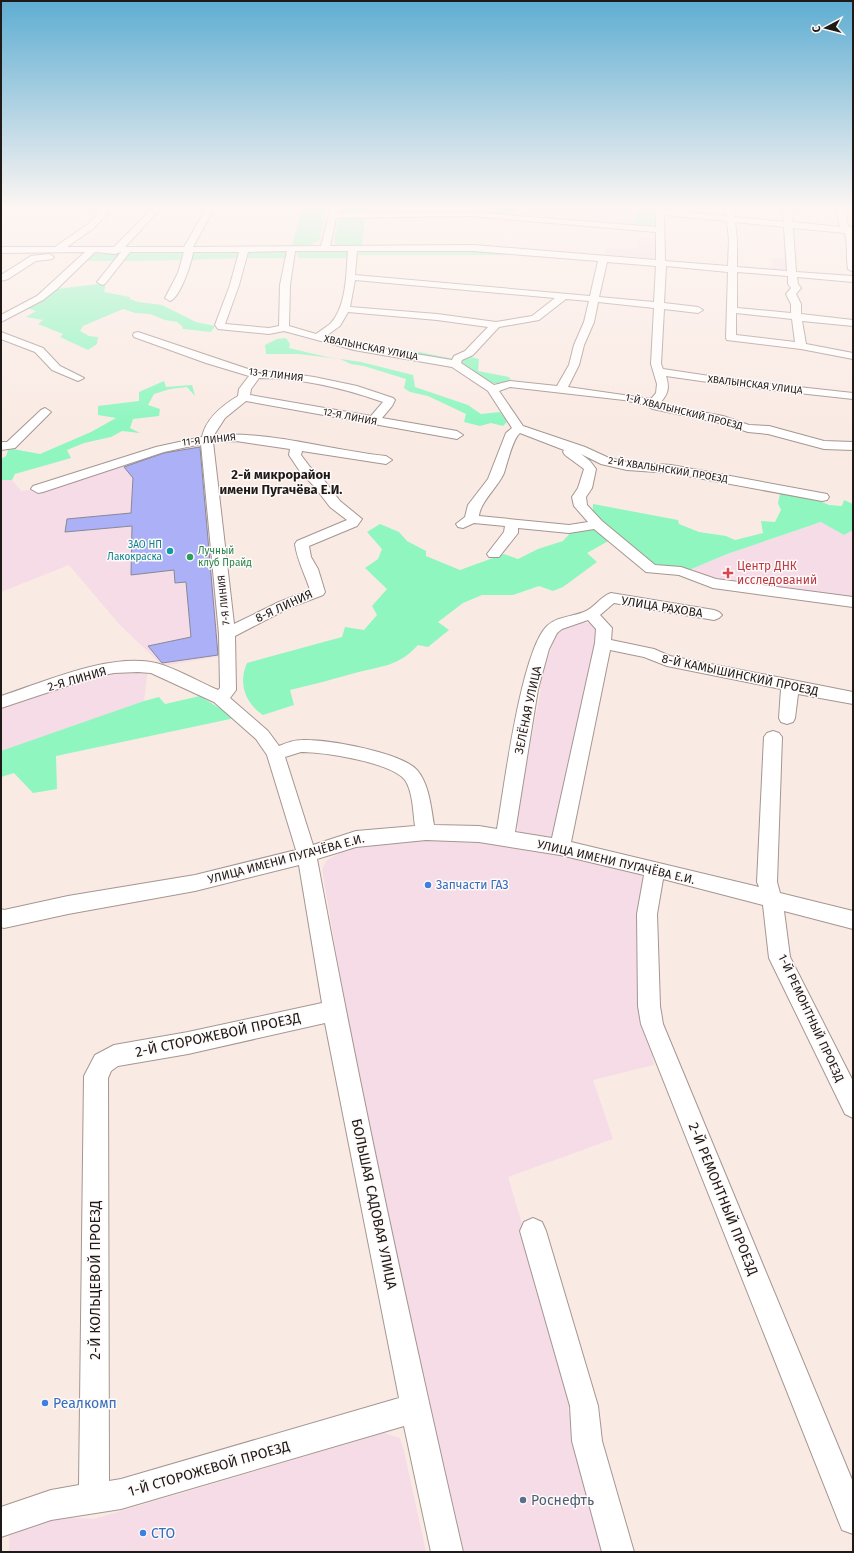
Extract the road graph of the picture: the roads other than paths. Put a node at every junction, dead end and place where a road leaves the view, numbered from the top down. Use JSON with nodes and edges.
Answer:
{"nodes":[{"id":1,"x":61,"y":279,"type":"edge"},
{"id":2,"x":104,"y":279,"type":"edge"},
{"id":3,"x":179,"y":279,"type":"edge"},
{"id":4,"x":236,"y":279,"type":"edge"},
{"id":5,"x":286,"y":279,"type":"edge"},
{"id":6,"x":350,"y":279,"type":"edge"},
{"id":7,"x":379,"y":279,"type":"edge"},
{"id":8,"x":598,"y":279,"type":"edge"},
{"id":9,"x":659,"y":279,"type":"edge"},
{"id":10,"x":733,"y":279,"type":"edge"},
{"id":11,"x":793,"y":279,"type":"edge"},
{"id":12,"x":102,"y":282,"type":"dead end"},
{"id":13,"x":564,"y":296,"type":"junction"},
{"id":14,"x":170,"y":298,"type":"dead end"},
{"id":15,"x":594,"y":299,"type":"junction"},
{"id":16,"x":658,"y":305,"type":"junction"},
{"id":17,"x":344,"y":309,"type":"junction"},
{"id":18,"x":698,"y":310,"type":"dead end"},
{"id":19,"x":732,"y":310,"type":"junction"},
{"id":20,"x":796,"y":316,"type":"junction"},
{"id":21,"x":1,"y":319,"type":"edge"},
{"id":22,"x":853,"y":322,"type":"edge"},
{"id":23,"x":496,"y":325,"type":"junction"},
{"id":24,"x":284,"y":328,"type":"junction"},
{"id":25,"x":1,"y":335,"type":"edge"},
{"id":26,"x":138,"y":335,"type":"dead end"},
{"id":27,"x":318,"y":337,"type":"junction"},
{"id":28,"x":800,"y":346,"type":"junction"},
{"id":29,"x":853,"y":356,"type":"edge"},
{"id":30,"x":455,"y":364,"type":"junction"},
{"id":31,"x":658,"y":372,"type":"junction"},
{"id":32,"x":256,"y":375,"type":"junction"},
{"id":33,"x":78,"y":378,"type":"dead end"},
{"id":34,"x":492,"y":389,"type":"junction"},
{"id":35,"x":561,"y":389,"type":"junction"},
{"id":36,"x":853,"y":396,"type":"edge"},
{"id":37,"x":244,"y":397,"type":"junction"},
{"id":38,"x":649,"y":403,"type":"junction"},
{"id":39,"x":45,"y":412,"type":"dead end"},
{"id":40,"x":373,"y":421,"type":"junction"},
{"id":41,"x":519,"y":429,"type":"junction"},
{"id":42,"x":457,"y":435,"type":"dead end"},
{"id":43,"x":207,"y":440,"type":"junction"},
{"id":44,"x":1,"y":446,"type":"edge"},
{"id":45,"x":297,"y":446,"type":"junction"},
{"id":46,"x":565,"y":446,"type":"junction"},
{"id":47,"x":853,"y":446,"type":"edge"},
{"id":48,"x":386,"y":460,"type":"dead end"},
{"id":49,"x":38,"y":489,"type":"dead end"},
{"id":50,"x":822,"y":498,"type":"dead end"},
{"id":51,"x":512,"y":523,"type":"junction"},
{"id":52,"x":600,"y":526,"type":"junction"},
{"id":53,"x":494,"y":554,"type":"dead end"},
{"id":54,"x":610,"y":598,"type":"joint"},
{"id":55,"x":853,"y":602,"type":"edge"},
{"id":56,"x":592,"y":614,"type":"junction"},
{"id":57,"x":714,"y":615,"type":"dead end"},
{"id":58,"x":227,"y":634,"type":"junction"},
{"id":59,"x":604,"y":643,"type":"junction"},
{"id":60,"x":790,"y":686,"type":"junction"},
{"id":61,"x":220,"y":698,"type":"junction"},
{"id":62,"x":853,"y":698,"type":"edge"},
{"id":63,"x":1,"y":702,"type":"edge"},
{"id":64,"x":787,"y":718,"type":"dead end"},
{"id":65,"x":772,"y":737,"type":"dead end"},
{"id":66,"x":275,"y":754,"type":"junction"},
{"id":67,"x":426,"y":832,"type":"junction"},
{"id":68,"x":505,"y":837,"type":"junction"},
{"id":69,"x":560,"y":847,"type":"junction"},
{"id":70,"x":307,"y":855,"type":"junction"},
{"id":71,"x":655,"y":869,"type":"junction"},
{"id":72,"x":773,"y":901,"type":"junction"},
{"id":73,"x":1,"y":918,"type":"edge"},
{"id":74,"x":853,"y":920,"type":"edge"},
{"id":75,"x":334,"y":1011,"type":"junction"},
{"id":76,"x":104,"y":1063,"type":"joint"},
{"id":77,"x":853,"y":1106,"type":"edge"},
{"id":78,"x":533,"y":1231,"type":"dead end"},
{"id":79,"x":415,"y":1408,"type":"junction"},
{"id":80,"x":94,"y":1499,"type":"junction"},
{"id":81,"x":853,"y":1519,"type":"edge"},
{"id":82,"x":1,"y":1522,"type":"edge"},
{"id":83,"x":447,"y":1552,"type":"edge"},
{"id":84,"x":618,"y":1552,"type":"edge"}],
"edges":[{"from":1,"to":21,"type":"street"},
{"from":2,"to":12,"type":"street"},
{"from":3,"to":14,"type":"street"},
{"from":4,"to":24,"type":"street","name":"ХВАЛЫНСКАЯ УЛИЦА"},
{"from":5,"to":24,"type":"street"},
{"from":6,"to":17,"type":"street"},
{"from":7,"to":13,"type":"street"},
{"from":8,"to":15,"type":"street"},
{"from":9,"to":16,"type":"street"},
{"from":10,"to":19,"type":"street"},
{"from":11,"to":20,"type":"street"},
{"from":13,"to":15,"type":"street"},
{"from":13,"to":23,"type":"street"},
{"from":15,"to":16,"type":"street"},
{"from":15,"to":35,"type":"street"},
{"from":16,"to":18,"type":"street"},
{"from":16,"to":31,"type":"street"},
{"from":17,"to":23,"type":"street"},
{"from":17,"to":27,"type":"street"},
{"from":19,"to":20,"type":"street"},
{"from":19,"to":28,"type":"street"},
{"from":20,"to":22,"type":"street"},
{"from":20,"to":28,"type":"street"},
{"from":23,"to":30,"type":"street"},
{"from":24,"to":27,"type":"street","name":"ХВАЛЫНСКАЯ УЛИЦА"},
{"from":25,"to":33,"type":"street"},
{"from":26,"to":32,"type":"street","name":"13-Я ЛИНИЯ"},
{"from":27,"to":30,"type":"street","name":"ХВАЛЫНСКАЯ УЛИЦА"},
{"from":28,"to":29,"type":"street"},
{"from":30,"to":34,"type":"street","name":"ХВАЛЫНСКАЯ УЛИЦА"},
{"from":31,"to":36,"type":"street","name":"ХВАЛЫНСКАЯ УЛИЦА"},
{"from":31,"to":38,"type":"street"},
{"from":32,"to":37,"type":"street","name":"7-Я ЛИНИЯ"},
{"from":32,"to":40,"type":"street","name":"13-Я ЛИНИЯ"},
{"from":34,"to":35,"type":"street","name":"1-Й ХВАЛЫНСКИЙ ПРОЕЗД"},
{"from":34,"to":41,"type":"street"},
{"from":35,"to":38,"type":"street","name":"1-Й ХВАЛЫНСКИЙ ПРОЕЗД"},
{"from":37,"to":40,"type":"street","name":"12-Я ЛИНИЯ"},
{"from":37,"to":43,"type":"street","name":"7-Я ЛИНИЯ"},
{"from":38,"to":47,"type":"street","name":"1-Й ХВАЛЫНСКИЙ ПРОЕЗД"},
{"from":39,"to":44,"type":"street"},
{"from":40,"to":42,"type":"street","name":"12-Я ЛИНИЯ"},
{"from":41,"to":46,"type":"street","name":"2-Й ХВАЛЫНСКИЙ ПРОЕЗД"},
{"from":41,"to":51,"type":"street"},
{"from":43,"to":45,"type":"street","name":"11-Я ЛИНИЯ"},
{"from":43,"to":49,"type":"street","name":"11-Я ЛИНИЯ"},
{"from":43,"to":58,"type":"street","name":"7-Я ЛИНИЯ"},
{"from":45,"to":48,"type":"street","name":"11-Я ЛИНИЯ"},
{"from":45,"to":58,"type":"street","name":"8-Я ЛИНИЯ"},
{"from":46,"to":50,"type":"street","name":"2-Й ХВАЛЫНСКИЙ ПРОЕЗД"},
{"from":46,"to":52,"type":"street"},
{"from":51,"to":52,"type":"street"},
{"from":51,"to":53,"type":"street"},
{"from":52,"to":55,"type":"street"},
{"from":54,"to":56,"type":"street","name":"ЗЕЛЁНАЯ УЛИЦА"},
{"from":54,"to":57,"type":"street","name":"УЛИЦА РАХОВА"},
{"from":56,"to":59,"type":"street"},
{"from":56,"to":68,"type":"street","name":"ЗЕЛЁНАЯ УЛИЦА"},
{"from":58,"to":61,"type":"street","name":"7-Я ЛИНИЯ"},
{"from":59,"to":60,"type":"street","name":"8-Й КАМЫШИНСКИЙ ПРОЕЗД"},
{"from":59,"to":69,"type":"street"},
{"from":60,"to":62,"type":"street","name":"8-Й КАМЫШИНСКИЙ ПРОЕЗД"},
{"from":60,"to":64,"type":"street"},
{"from":61,"to":63,"type":"street","name":"2-Я ЛИНИЯ"},
{"from":61,"to":66,"type":"street","name":"2-Я ЛИНИЯ"},
{"from":65,"to":72,"type":"street","name":"1-Й РЕМОНТНЫЙ ПРОЕЗД"},
{"from":66,"to":67,"type":"street"},
{"from":66,"to":70,"type":"street","name":"БОЛЬШАЯ САДОВАЯ УЛИЦА"},
{"from":67,"to":68,"type":"street","name":"УЛИЦА ИМЕНИ ПУГАЧЁВА Е.И."},
{"from":67,"to":70,"type":"street","name":"УЛИЦА ИМЕНИ ПУГАЧЁВА Е.И."},
{"from":68,"to":69,"type":"street","name":"УЛИЦА ИМЕНИ ПУГАЧЁВА Е.И."},
{"from":69,"to":71,"type":"street","name":"УЛИЦА ИМЕНИ ПУГАЧЁВА Е.И."},
{"from":70,"to":73,"type":"street","name":"УЛИЦА ИМЕНИ ПУГАЧЁВА Е.И."},
{"from":70,"to":75,"type":"street","name":"БОЛЬШАЯ САДОВАЯ УЛИЦА"},
{"from":71,"to":72,"type":"street","name":"УЛИЦА ИМЕНИ ПУГАЧЁВА Е.И."},
{"from":71,"to":81,"type":"street","name":"2-Й РЕМОНТНЫЙ ПРОЕЗД"},
{"from":72,"to":74,"type":"street","name":"УЛИЦА ИМЕНИ ПУГАЧЁВА Е.И."},
{"from":72,"to":77,"type":"street","name":"1-Й РЕМОНТНЫЙ ПРОЕЗД"},
{"from":75,"to":76,"type":"street","name":"2-Й СТОРОЖЕВОЙ ПРОЕЗД"},
{"from":75,"to":79,"type":"street","name":"БОЛЬШАЯ САДОВАЯ УЛИЦА"},
{"from":76,"to":80,"type":"street","name":"2-Й КОЛЬЦЕВОЙ ПРОЕЗД"},
{"from":78,"to":84,"type":"street"},
{"from":79,"to":80,"type":"street","name":"1-Й СТОРОЖЕВОЙ ПРОЕЗД"},
{"from":79,"to":83,"type":"street","name":"БОЛЬШАЯ САДОВАЯ УЛИЦА"},
{"from":80,"to":82,"type":"street","name":"1-Й СТОРОЖЕВОЙ ПРОЕЗД"}]}
